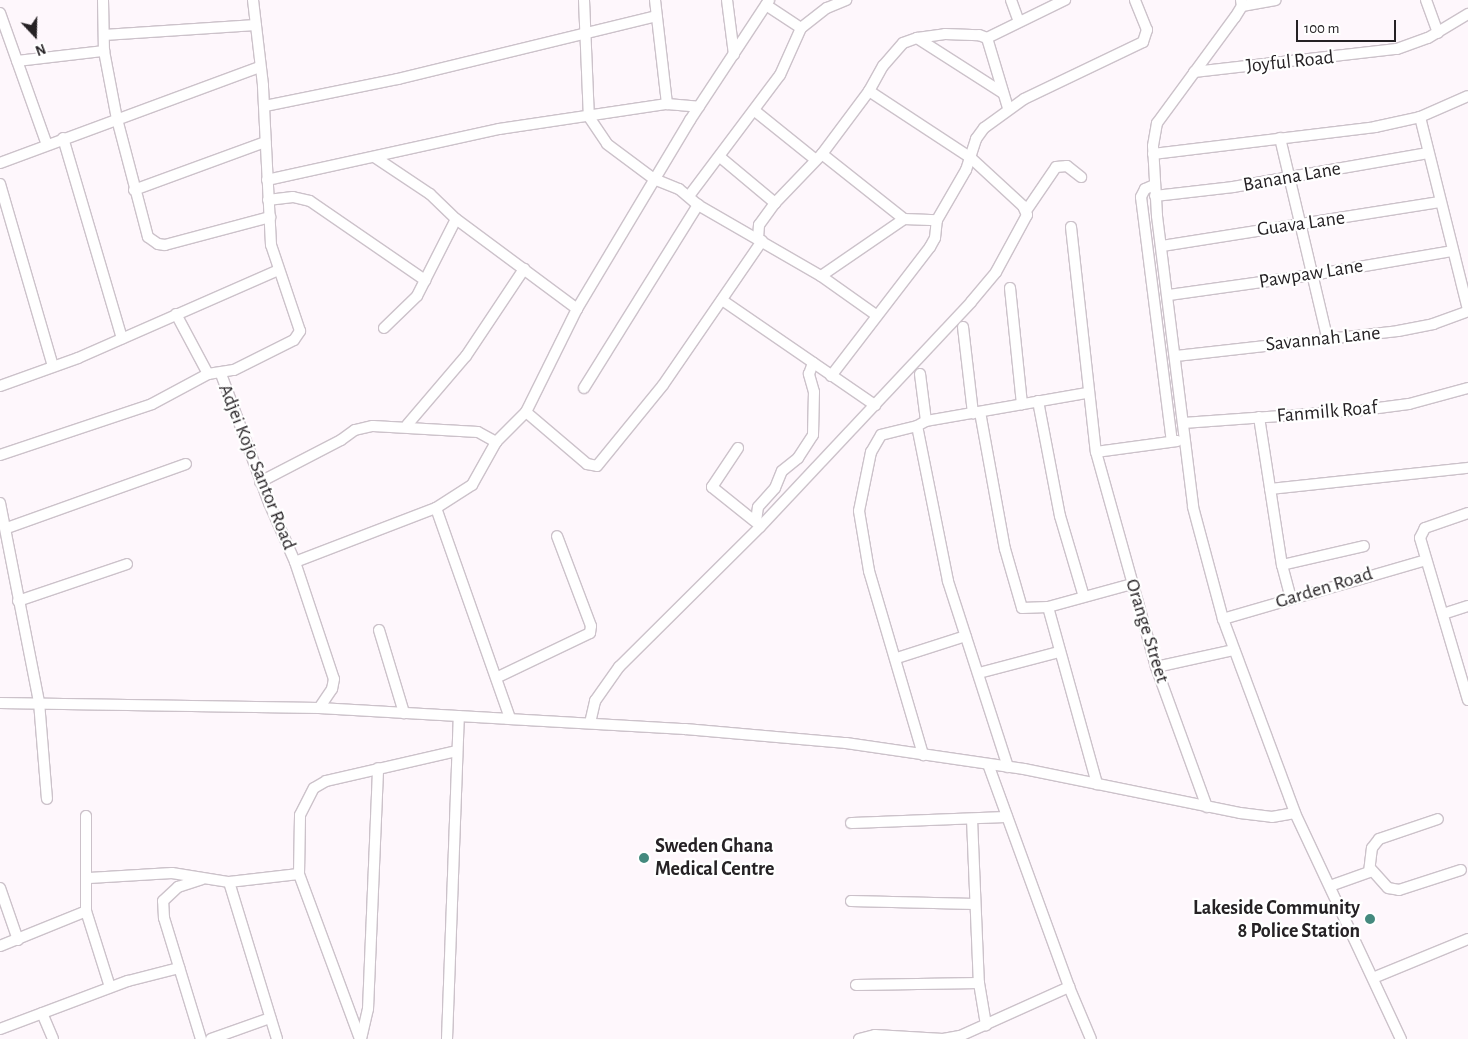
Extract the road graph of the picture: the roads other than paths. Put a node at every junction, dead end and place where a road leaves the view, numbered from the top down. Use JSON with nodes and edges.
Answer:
{"nodes":[{"id":1,"x":103,"y":0,"type":"edge"},
{"id":2,"x":253,"y":0,"type":"edge"},
{"id":3,"x":584,"y":0,"type":"edge"},
{"id":4,"x":655,"y":0,"type":"edge"},
{"id":5,"x":727,"y":0,"type":"edge"},
{"id":6,"x":846,"y":0,"type":"edge"},
{"id":7,"x":1011,"y":0,"type":"edge"},
{"id":8,"x":1065,"y":0,"type":"edge"},
{"id":9,"x":1135,"y":0,"type":"edge"},
{"id":10,"x":1275,"y":0,"type":"edge"},
{"id":11,"x":1426,"y":0,"type":"edge"},
{"id":12,"x":768,"y":3,"type":"edge"},
{"id":13,"x":1242,"y":3,"type":"edge"},
{"id":14,"x":0,"y":13,"type":"edge"},
{"id":15,"x":1468,"y":14,"type":"edge"},
{"id":16,"x":656,"y":16,"type":"junction"},
{"id":17,"x":1018,"y":22,"type":"junction"},
{"id":18,"x":256,"y":25,"type":"junction"},
{"id":19,"x":801,"y":28,"type":"junction"},
{"id":20,"x":1438,"y":33,"type":"junction"},
{"id":21,"x":584,"y":34,"type":"junction"},
{"id":22,"x":104,"y":35,"type":"junction"},
{"id":23,"x":917,"y":38,"type":"junction"},
{"id":24,"x":987,"y":38,"type":"junction"},
{"id":25,"x":104,"y":51,"type":"junction"},
{"id":26,"x":734,"y":55,"type":"junction"},
{"id":27,"x":17,"y":61,"type":"junction"},
{"id":28,"x":259,"y":67,"type":"junction"},
{"id":29,"x":1194,"y":72,"type":"junction"},
{"id":30,"x":869,"y":91,"type":"junction"},
{"id":31,"x":1003,"y":93,"type":"junction"},
{"id":32,"x":1468,"y":96,"type":"edge"},
{"id":33,"x":667,"y":104,"type":"junction"},
{"id":34,"x":265,"y":106,"type":"junction"},
{"id":35,"x":699,"y":107,"type":"junction"},
{"id":36,"x":1008,"y":108,"type":"junction"},
{"id":37,"x":755,"y":111,"type":"junction"},
{"id":38,"x":589,"y":117,"type":"junction"},
{"id":39,"x":1420,"y":118,"type":"junction"},
{"id":40,"x":117,"y":120,"type":"junction"},
{"id":41,"x":63,"y":138,"type":"junction"},
{"id":42,"x":1280,"y":138,"type":"junction"},
{"id":43,"x":265,"y":142,"type":"junction"},
{"id":44,"x":47,"y":145,"type":"junction"},
{"id":45,"x":1428,"y":153,"type":"junction"},
{"id":46,"x":1153,"y":154,"type":"junction"},
{"id":47,"x":720,"y":156,"type":"junction"},
{"id":48,"x":819,"y":157,"type":"junction"},
{"id":49,"x":376,"y":158,"type":"junction"},
{"id":50,"x":971,"y":158,"type":"junction"},
{"id":51,"x":0,"y":163,"type":"edge"},
{"id":52,"x":1081,"y":177,"type":"dead end"},
{"id":53,"x":1290,"y":178,"type":"junction"},
{"id":54,"x":654,"y":179,"type":"junction"},
{"id":55,"x":267,"y":180,"type":"junction"},
{"id":56,"x":0,"y":184,"type":"edge"},
{"id":57,"x":1154,"y":185,"type":"junction"},
{"id":58,"x":134,"y":190,"type":"junction"},
{"id":59,"x":689,"y":196,"type":"junction"},
{"id":60,"x":1155,"y":196,"type":"junction"},
{"id":61,"x":268,"y":200,"type":"junction"},
{"id":62,"x":1440,"y":202,"type":"junction"},
{"id":63,"x":775,"y":203,"type":"junction"},
{"id":64,"x":698,"y":205,"type":"junction"},
{"id":65,"x":1026,"y":211,"type":"junction"},
{"id":66,"x":270,"y":217,"type":"junction"},
{"id":67,"x":456,"y":219,"type":"junction"},
{"id":68,"x":904,"y":219,"type":"junction"},
{"id":69,"x":937,"y":220,"type":"junction"},
{"id":70,"x":1300,"y":224,"type":"junction"},
{"id":71,"x":1071,"y":227,"type":"dead end"},
{"id":72,"x":760,"y":240,"type":"junction"},
{"id":73,"x":1162,"y":246,"type":"junction"},
{"id":74,"x":1453,"y":250,"type":"junction"},
{"id":75,"x":524,"y":269,"type":"junction"},
{"id":76,"x":278,"y":270,"type":"junction"},
{"id":77,"x":1312,"y":275,"type":"junction"},
{"id":78,"x":821,"y":276,"type":"junction"},
{"id":79,"x":426,"y":280,"type":"junction"},
{"id":80,"x":1010,"y":288,"type":"dead end"},
{"id":81,"x":1168,"y":295,"type":"junction"},
{"id":82,"x":722,"y":300,"type":"junction"},
{"id":83,"x":577,"y":310,"type":"junction"},
{"id":84,"x":1468,"y":310,"type":"edge"},
{"id":85,"x":176,"y":314,"type":"junction"},
{"id":86,"x":876,"y":315,"type":"junction"},
{"id":87,"x":963,"y":327,"type":"dead end"},
{"id":88,"x":384,"y":328,"type":"dead end"},
{"id":89,"x":1327,"y":337,"type":"junction"},
{"id":90,"x":122,"y":339,"type":"junction"},
{"id":91,"x":1176,"y":356,"type":"junction"},
{"id":92,"x":812,"y":363,"type":"junction"},
{"id":93,"x":53,"y":366,"type":"junction"},
{"id":94,"x":208,"y":374,"type":"junction"},
{"id":95,"x":220,"y":374,"type":"junction"},
{"id":96,"x":920,"y":374,"type":"dead end"},
{"id":97,"x":831,"y":376,"type":"junction"},
{"id":98,"x":0,"y":386,"type":"edge"},
{"id":99,"x":584,"y":388,"type":"dead end"},
{"id":100,"x":1468,"y":388,"type":"edge"},
{"id":101,"x":1087,"y":393,"type":"junction"},
{"id":102,"x":1038,"y":401,"type":"junction"},
{"id":103,"x":1022,"y":404,"type":"junction"},
{"id":104,"x":875,"y":405,"type":"junction"},
{"id":105,"x":526,"y":412,"type":"junction"},
{"id":106,"x":976,"y":413,"type":"junction"},
{"id":107,"x":1259,"y":417,"type":"junction"},
{"id":108,"x":1183,"y":423,"type":"junction"},
{"id":109,"x":921,"y":424,"type":"junction"},
{"id":110,"x":407,"y":425,"type":"junction"},
{"id":111,"x":1184,"y":439,"type":"junction"},
{"id":112,"x":496,"y":442,"type":"junction"},
{"id":113,"x":1172,"y":442,"type":"junction"},
{"id":114,"x":738,"y":448,"type":"dead end"},
{"id":115,"x":1096,"y":452,"type":"junction"},
{"id":116,"x":0,"y":455,"type":"edge"},
{"id":117,"x":186,"y":464,"type":"dead end"},
{"id":118,"x":1468,"y":468,"type":"edge"},
{"id":119,"x":260,"y":482,"type":"junction"},
{"id":120,"x":1270,"y":489,"type":"junction"},
{"id":121,"x":0,"y":503,"type":"edge"},
{"id":122,"x":436,"y":508,"type":"junction"},
{"id":123,"x":1468,"y":513,"type":"edge"},
{"id":124,"x":758,"y":524,"type":"junction"},
{"id":125,"x":7,"y":528,"type":"junction"},
{"id":126,"x":557,"y":536,"type":"dead end"},
{"id":127,"x":1364,"y":546,"type":"dead end"},
{"id":128,"x":1426,"y":560,"type":"junction"},
{"id":129,"x":295,"y":562,"type":"junction"},
{"id":130,"x":127,"y":564,"type":"dead end"},
{"id":131,"x":1282,"y":565,"type":"junction"},
{"id":132,"x":1132,"y":584,"type":"junction"},
{"id":133,"x":1084,"y":597,"type":"junction"},
{"id":134,"x":1291,"y":598,"type":"junction"},
{"id":135,"x":18,"y":601,"type":"junction"},
{"id":136,"x":1468,"y":606,"type":"edge"},
{"id":137,"x":1048,"y":607,"type":"junction"},
{"id":138,"x":1443,"y":614,"type":"junction"},
{"id":139,"x":1223,"y":619,"type":"junction"},
{"id":140,"x":379,"y":630,"type":"dead end"},
{"id":141,"x":966,"y":636,"type":"junction"},
{"id":142,"x":1234,"y":650,"type":"junction"},
{"id":143,"x":1060,"y":652,"type":"junction"},
{"id":144,"x":897,"y":658,"type":"junction"},
{"id":145,"x":1156,"y":667,"type":"junction"},
{"id":146,"x":979,"y":673,"type":"junction"},
{"id":147,"x":498,"y":677,"type":"junction"},
{"id":148,"x":1468,"y":700,"type":"edge"},
{"id":149,"x":39,"y":702,"type":"junction"},
{"id":150,"x":0,"y":703,"type":"edge"},
{"id":151,"x":319,"y":708,"type":"junction"},
{"id":152,"x":404,"y":713,"type":"junction"},
{"id":153,"x":459,"y":716,"type":"junction"},
{"id":154,"x":510,"y":718,"type":"junction"},
{"id":155,"x":590,"y":723,"type":"junction"},
{"id":156,"x":457,"y":751,"type":"junction"},
{"id":157,"x":923,"y":754,"type":"junction"},
{"id":158,"x":988,"y":764,"type":"junction"},
{"id":159,"x":1008,"y":767,"type":"junction"},
{"id":160,"x":378,"y":768,"type":"junction"},
{"id":161,"x":1097,"y":784,"type":"junction"},
{"id":162,"x":47,"y":799,"type":"dead end"},
{"id":163,"x":1207,"y":807,"type":"junction"},
{"id":164,"x":1295,"y":813,"type":"junction"},
{"id":165,"x":86,"y":816,"type":"dead end"},
{"id":166,"x":1007,"y":817,"type":"junction"},
{"id":167,"x":972,"y":818,"type":"junction"},
{"id":168,"x":1438,"y":819,"type":"dead end"},
{"id":169,"x":851,"y":823,"type":"dead end"},
{"id":170,"x":1371,"y":869,"type":"junction"},
{"id":171,"x":1461,"y":870,"type":"dead end"},
{"id":172,"x":299,"y":874,"type":"junction"},
{"id":173,"x":89,"y":878,"type":"junction"},
{"id":174,"x":204,"y":878,"type":"junction"},
{"id":175,"x":229,"y":882,"type":"junction"},
{"id":176,"x":1330,"y":886,"type":"junction"},
{"id":177,"x":0,"y":888,"type":"edge"},
{"id":178,"x":851,"y":901,"type":"dead end"},
{"id":179,"x":975,"y":904,"type":"junction"},
{"id":180,"x":86,"y":911,"type":"junction"},
{"id":181,"x":1468,"y":939,"type":"edge"},
{"id":182,"x":18,"y":940,"type":"junction"},
{"id":183,"x":0,"y":946,"type":"edge"},
{"id":184,"x":179,"y":968,"type":"junction"},
{"id":185,"x":1373,"y":978,"type":"junction"},
{"id":186,"x":979,"y":983,"type":"junction"},
{"id":187,"x":856,"y":986,"type":"dead end"},
{"id":188,"x":110,"y":987,"type":"junction"},
{"id":189,"x":1069,"y":987,"type":"junction"},
{"id":190,"x":42,"y":1013,"type":"junction"},
{"id":191,"x":270,"y":1018,"type":"junction"},
{"id":192,"x":986,"y":1025,"type":"junction"},
{"id":193,"x":0,"y":1030,"type":"edge"},
{"id":194,"x":53,"y":1039,"type":"edge"},
{"id":195,"x":201,"y":1039,"type":"edge"},
{"id":196,"x":210,"y":1039,"type":"edge"},
{"id":197,"x":277,"y":1039,"type":"edge"},
{"id":198,"x":360,"y":1039,"type":"edge"},
{"id":199,"x":447,"y":1039,"type":"edge"},
{"id":200,"x":859,"y":1039,"type":"edge"},
{"id":201,"x":1091,"y":1039,"type":"edge"},
{"id":202,"x":1401,"y":1039,"type":"edge"}],
"edges":[{"from":1,"to":22,"type":"street"},
{"from":2,"to":18,"type":"street","name":"Adjei Kojo Santor Road"},
{"from":3,"to":21,"type":"street"},
{"from":4,"to":16,"type":"street"},
{"from":5,"to":26,"type":"street"},
{"from":6,"to":19,"type":"street"},
{"from":7,"to":17,"type":"street"},
{"from":8,"to":17,"type":"street"},
{"from":9,"to":36,"type":"street"},
{"from":10,"to":13,"type":"street"},
{"from":11,"to":20,"type":"street"},
{"from":12,"to":19,"type":"street"},
{"from":12,"to":26,"type":"street"},
{"from":13,"to":29,"type":"street"},
{"from":14,"to":27,"type":"street"},
{"from":15,"to":20,"type":"street","name":"Joyful Road"},
{"from":16,"to":21,"type":"street"},
{"from":16,"to":33,"type":"street"},
{"from":17,"to":24,"type":"street"},
{"from":18,"to":22,"type":"street"},
{"from":18,"to":28,"type":"street","name":"Adjei Kojo Santor Road"},
{"from":19,"to":37,"type":"street"},
{"from":20,"to":29,"type":"street","name":"Joyful Road"},
{"from":21,"to":34,"type":"street"},
{"from":21,"to":38,"type":"street"},
{"from":22,"to":25,"type":"street"},
{"from":23,"to":24,"type":"street"},
{"from":23,"to":30,"type":"street"},
{"from":23,"to":31,"type":"street"},
{"from":24,"to":31,"type":"street"},
{"from":25,"to":27,"type":"street"},
{"from":25,"to":40,"type":"street"},
{"from":26,"to":35,"type":"street"},
{"from":27,"to":44,"type":"street"},
{"from":28,"to":34,"type":"street","name":"Adjei Kojo Santor Road"},
{"from":28,"to":40,"type":"street"},
{"from":29,"to":46,"type":"street"},
{"from":30,"to":48,"type":"street"},
{"from":30,"to":50,"type":"street"},
{"from":31,"to":36,"type":"street"},
{"from":32,"to":39,"type":"street"},
{"from":33,"to":35,"type":"street"},
{"from":33,"to":38,"type":"street"},
{"from":34,"to":43,"type":"street","name":"Adjei Kojo Santor Road"},
{"from":35,"to":54,"type":"street"},
{"from":36,"to":50,"type":"street"},
{"from":37,"to":47,"type":"street"},
{"from":37,"to":48,"type":"street"},
{"from":38,"to":49,"type":"street"},
{"from":38,"to":54,"type":"street"},
{"from":39,"to":42,"type":"street"},
{"from":39,"to":45,"type":"street"},
{"from":40,"to":41,"type":"street"},
{"from":40,"to":58,"type":"street"},
{"from":41,"to":44,"type":"street"},
{"from":41,"to":90,"type":"street"},
{"from":42,"to":46,"type":"street"},
{"from":42,"to":53,"type":"street"},
{"from":43,"to":55,"type":"street","name":"Adjei Kojo Santor Road"},
{"from":43,"to":58,"type":"street"},
{"from":44,"to":51,"type":"street"},
{"from":45,"to":53,"type":"street","name":"Banana Lane"},
{"from":45,"to":62,"type":"street"},
{"from":46,"to":57,"type":"street"},
{"from":47,"to":59,"type":"street"},
{"from":47,"to":63,"type":"street"},
{"from":48,"to":63,"type":"street"},
{"from":48,"to":68,"type":"street"},
{"from":49,"to":55,"type":"street"},
{"from":49,"to":67,"type":"street"},
{"from":50,"to":65,"type":"street"},
{"from":50,"to":69,"type":"street"},
{"from":52,"to":65,"type":"street"},
{"from":53,"to":60,"type":"street","name":"Banana Lane"},
{"from":53,"to":70,"type":"street"},
{"from":54,"to":59,"type":"street"},
{"from":54,"to":83,"type":"street"},
{"from":55,"to":61,"type":"street","name":"Adjei Kojo Santor Road"},
{"from":56,"to":93,"type":"street"},
{"from":57,"to":60,"type":"street"},
{"from":57,"to":113,"type":"street"},
{"from":58,"to":66,"type":"street"},
{"from":59,"to":64,"type":"street"},
{"from":60,"to":73,"type":"street"},
{"from":61,"to":66,"type":"street","name":"Adjei Kojo Santor Road"},
{"from":61,"to":79,"type":"street"},
{"from":62,"to":70,"type":"street","name":"Guava Lane"},
{"from":62,"to":74,"type":"street"},
{"from":63,"to":72,"type":"street"},
{"from":64,"to":72,"type":"street"},
{"from":64,"to":99,"type":"street"},
{"from":65,"to":104,"type":"street"},
{"from":66,"to":76,"type":"street","name":"Adjei Kojo Santor Road"},
{"from":67,"to":75,"type":"street"},
{"from":67,"to":79,"type":"street"},
{"from":68,"to":69,"type":"street"},
{"from":68,"to":78,"type":"street"},
{"from":69,"to":86,"type":"street"},
{"from":70,"to":73,"type":"street","name":"Guava Lane"},
{"from":70,"to":77,"type":"street"},
{"from":71,"to":101,"type":"street","name":"Orange Street"},
{"from":72,"to":78,"type":"street"},
{"from":72,"to":82,"type":"street"},
{"from":73,"to":81,"type":"street"},
{"from":74,"to":77,"type":"street","name":"Pawpaw Lane"},
{"from":74,"to":84,"type":"street"},
{"from":75,"to":83,"type":"street"},
{"from":75,"to":110,"type":"street"},
{"from":76,"to":85,"type":"street"},
{"from":76,"to":95,"type":"street","name":"Adjei Kojo Santor Road"},
{"from":77,"to":81,"type":"street","name":"Pawpaw Lane"},
{"from":77,"to":89,"type":"street"},
{"from":78,"to":86,"type":"street"},
{"from":79,"to":88,"type":"street"},
{"from":80,"to":103,"type":"street"},
{"from":81,"to":91,"type":"street"},
{"from":82,"to":92,"type":"street"},
{"from":82,"to":105,"type":"street"},
{"from":83,"to":105,"type":"street"},
{"from":84,"to":89,"type":"street","name":"Savannah Lane"},
{"from":85,"to":90,"type":"street"},
{"from":85,"to":94,"type":"street"},
{"from":86,"to":97,"type":"street"},
{"from":87,"to":106,"type":"street"},
{"from":89,"to":91,"type":"street","name":"Savannah Lane"},
{"from":90,"to":93,"type":"street"},
{"from":91,"to":108,"type":"street"},
{"from":92,"to":97,"type":"street"},
{"from":92,"to":124,"type":"street"},
{"from":93,"to":98,"type":"street"},
{"from":94,"to":95,"type":"street"},
{"from":94,"to":116,"type":"street"},
{"from":95,"to":119,"type":"street","name":"Adjei Kojo Santor Road"},
{"from":96,"to":109,"type":"street"},
{"from":97,"to":104,"type":"street"},
{"from":100,"to":107,"type":"street","name":"Fanmilk Roaf"},
{"from":101,"to":102,"type":"street"},
{"from":101,"to":115,"type":"street","name":"Orange Street"},
{"from":102,"to":103,"type":"street"},
{"from":102,"to":133,"type":"street"},
{"from":103,"to":106,"type":"street"},
{"from":104,"to":124,"type":"street"},
{"from":105,"to":112,"type":"street"},
{"from":106,"to":109,"type":"street"},
{"from":106,"to":137,"type":"street"},
{"from":107,"to":108,"type":"street","name":"Fanmilk Roaf"},
{"from":107,"to":120,"type":"street"},
{"from":108,"to":111,"type":"street"},
{"from":109,"to":141,"type":"street"},
{"from":109,"to":144,"type":"street"},
{"from":110,"to":112,"type":"street"},
{"from":110,"to":119,"type":"street"},
{"from":111,"to":113,"type":"street"},
{"from":111,"to":139,"type":"street"},
{"from":112,"to":122,"type":"street"},
{"from":113,"to":115,"type":"street"},
{"from":114,"to":124,"type":"street"},
{"from":115,"to":132,"type":"street","name":"Orange Street"},
{"from":117,"to":125,"type":"street"},
{"from":118,"to":120,"type":"street"},
{"from":119,"to":129,"type":"street","name":"Adjei Kojo Santor Road"},
{"from":120,"to":131,"type":"street"},
{"from":121,"to":125,"type":"street"},
{"from":122,"to":129,"type":"street"},
{"from":122,"to":147,"type":"street"},
{"from":123,"to":128,"type":"street"},
{"from":124,"to":155,"type":"street"},
{"from":125,"to":135,"type":"street"},
{"from":126,"to":147,"type":"street"},
{"from":127,"to":131,"type":"street"},
{"from":128,"to":134,"type":"street","name":"Garden Road"},
{"from":128,"to":138,"type":"street"},
{"from":129,"to":151,"type":"street","name":"Adjei Kojo Santor Road"},
{"from":130,"to":135,"type":"street"},
{"from":131,"to":134,"type":"street"},
{"from":132,"to":133,"type":"street"},
{"from":132,"to":145,"type":"street","name":"Orange Street"},
{"from":133,"to":137,"type":"street"},
{"from":134,"to":139,"type":"street","name":"Garden Road"},
{"from":135,"to":149,"type":"street"},
{"from":136,"to":138,"type":"street"},
{"from":137,"to":143,"type":"street"},
{"from":138,"to":148,"type":"street"},
{"from":139,"to":142,"type":"street"},
{"from":140,"to":152,"type":"street"},
{"from":141,"to":144,"type":"street"},
{"from":141,"to":146,"type":"street"},
{"from":142,"to":145,"type":"street"},
{"from":142,"to":164,"type":"street"},
{"from":143,"to":146,"type":"street"},
{"from":143,"to":161,"type":"street"},
{"from":144,"to":157,"type":"street"},
{"from":145,"to":163,"type":"street","name":"Orange Street"},
{"from":146,"to":159,"type":"street"},
{"from":147,"to":154,"type":"street"},
{"from":149,"to":150,"type":"street"},
{"from":149,"to":151,"type":"street"},
{"from":149,"to":162,"type":"street"},
{"from":151,"to":152,"type":"street"},
{"from":152,"to":153,"type":"street"},
{"from":153,"to":154,"type":"street"},
{"from":153,"to":156,"type":"street"},
{"from":154,"to":155,"type":"street"},
{"from":155,"to":157,"type":"street"},
{"from":156,"to":160,"type":"street"},
{"from":156,"to":199,"type":"street"},
{"from":157,"to":158,"type":"street"},
{"from":158,"to":159,"type":"street"},
{"from":158,"to":166,"type":"street"},
{"from":159,"to":161,"type":"street"},
{"from":160,"to":172,"type":"street"},
{"from":160,"to":198,"type":"street"},
{"from":161,"to":163,"type":"street"},
{"from":163,"to":164,"type":"street"},
{"from":164,"to":176,"type":"street"},
{"from":165,"to":173,"type":"street"},
{"from":166,"to":167,"type":"street"},
{"from":166,"to":189,"type":"street"},
{"from":167,"to":169,"type":"street"},
{"from":167,"to":179,"type":"street"},
{"from":168,"to":170,"type":"street"},
{"from":170,"to":171,"type":"street"},
{"from":170,"to":176,"type":"street"},
{"from":172,"to":175,"type":"street"},
{"from":172,"to":198,"type":"street"},
{"from":173,"to":174,"type":"street"},
{"from":173,"to":180,"type":"street"},
{"from":174,"to":175,"type":"street"},
{"from":174,"to":184,"type":"street"},
{"from":175,"to":191,"type":"street"},
{"from":176,"to":185,"type":"street"},
{"from":177,"to":182,"type":"street"},
{"from":178,"to":179,"type":"street"},
{"from":179,"to":186,"type":"street"},
{"from":180,"to":182,"type":"street"},
{"from":180,"to":188,"type":"street"},
{"from":181,"to":185,"type":"street"},
{"from":182,"to":183,"type":"street"},
{"from":184,"to":188,"type":"street"},
{"from":184,"to":195,"type":"street"},
{"from":185,"to":202,"type":"street"},
{"from":186,"to":187,"type":"street"},
{"from":186,"to":192,"type":"street"},
{"from":188,"to":190,"type":"street"},
{"from":189,"to":192,"type":"street"},
{"from":189,"to":201,"type":"street"},
{"from":190,"to":193,"type":"street"},
{"from":190,"to":194,"type":"street"},
{"from":191,"to":196,"type":"street"},
{"from":191,"to":197,"type":"street"},
{"from":192,"to":200,"type":"street"}]}
